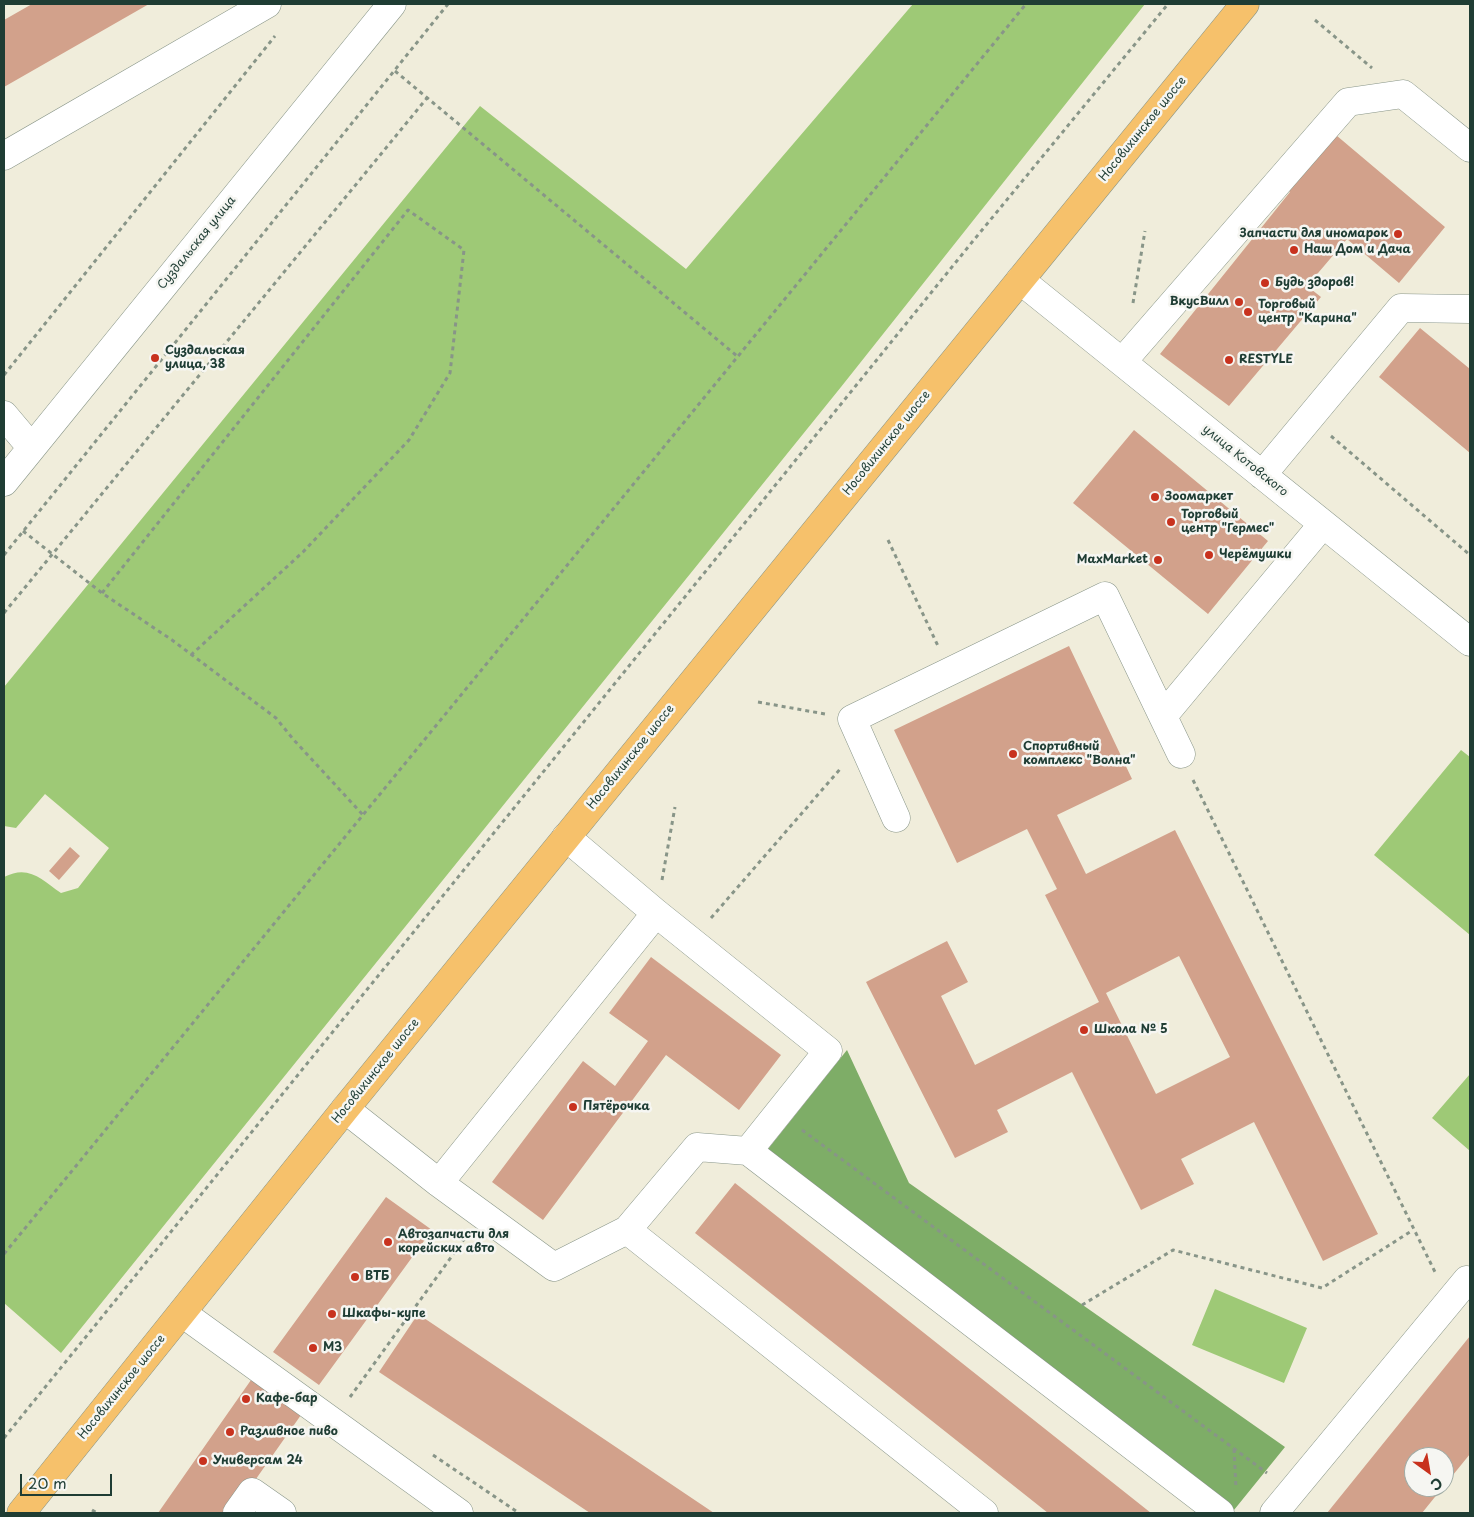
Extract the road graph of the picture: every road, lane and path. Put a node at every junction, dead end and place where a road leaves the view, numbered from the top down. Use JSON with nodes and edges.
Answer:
{"nodes":[{"id":1,"x":267,"y":4,"type":"edge"},
{"id":2,"x":392,"y":4,"type":"edge"},
{"id":3,"x":448,"y":4,"type":"edge"},
{"id":4,"x":1026,"y":4,"type":"edge"},
{"id":5,"x":1168,"y":4,"type":"edge"},
{"id":6,"x":1245,"y":4,"type":"edge"},
{"id":7,"x":1315,"y":20,"type":"dead end"},
{"id":8,"x":278,"y":32,"type":"dead end"},
{"id":9,"x":394,"y":70,"type":"junction"},
{"id":10,"x":1403,"y":94,"type":"junction"},
{"id":11,"x":427,"y":98,"type":"junction"},
{"id":12,"x":1470,"y":148,"type":"edge"},
{"id":13,"x":4,"y":156,"type":"edge"},
{"id":14,"x":1145,"y":231,"type":"dead end"},
{"id":15,"x":1020,"y":280,"type":"junction"},
{"id":16,"x":1132,"y":309,"type":"dead end"},
{"id":17,"x":1470,"y":309,"type":"edge"},
{"id":18,"x":737,"y":356,"type":"junction"},
{"id":19,"x":1122,"y":362,"type":"junction"},
{"id":20,"x":4,"y":375,"type":"edge"},
{"id":21,"x":4,"y":415,"type":"edge"},
{"id":22,"x":1310,"y":418,"type":"junction"},
{"id":23,"x":31,"y":447,"type":"junction"},
{"id":24,"x":1262,"y":475,"type":"junction"},
{"id":25,"x":4,"y":482,"type":"edge"},
{"id":26,"x":1323,"y":524,"type":"junction"},
{"id":27,"x":23,"y":531,"type":"junction"},
{"id":28,"x":888,"y":540,"type":"dead end"},
{"id":29,"x":52,"y":554,"type":"junction"},
{"id":30,"x":4,"y":555,"type":"edge"},
{"id":31,"x":1470,"y":555,"type":"edge"},
{"id":32,"x":102,"y":593,"type":"junction"},
{"id":33,"x":4,"y":613,"type":"edge"},
{"id":34,"x":1470,"y":642,"type":"edge"},
{"id":35,"x":191,"y":655,"type":"junction"},
{"id":36,"x":950,"y":672,"type":"junction"},
{"id":37,"x":758,"y":702,"type":"dead end"},
{"id":38,"x":1164,"y":716,"type":"junction"},
{"id":39,"x":858,"y":731,"type":"junction"},
{"id":40,"x":1181,"y":754,"type":"joint"},
{"id":41,"x":675,"y":807,"type":"dead end"},
{"id":42,"x":363,"y":815,"type":"junction"},
{"id":43,"x":896,"y":818,"type":"dead end"},
{"id":44,"x":566,"y":837,"type":"junction"},
{"id":45,"x":656,"y":913,"type":"junction"},
{"id":46,"x":691,"y":941,"type":"junction"},
{"id":47,"x":345,"y":1109,"type":"junction"},
{"id":48,"x":779,"y":1112,"type":"junction"},
{"id":49,"x":748,"y":1151,"type":"junction"},
{"id":50,"x":439,"y":1184,"type":"junction"},
{"id":51,"x":482,"y":1214,"type":"junction"},
{"id":52,"x":627,"y":1230,"type":"junction"},
{"id":53,"x":4,"y":1254,"type":"edge"},
{"id":54,"x":1468,"y":1280,"type":"dead end"},
{"id":55,"x":1082,"y":1305,"type":"dead end"},
{"id":56,"x":182,"y":1313,"type":"junction"},
{"id":57,"x":332,"y":1422,"type":"junction"},
{"id":58,"x":4,"y":1438,"type":"edge"},
{"id":59,"x":1234,"y":1449,"type":"junction"},
{"id":60,"x":1292,"y":1492,"type":"junction"},
{"id":61,"x":1229,"y":1504,"type":"edge"},
{"id":62,"x":92,"y":1510,"type":"dead end"},
{"id":63,"x":21,"y":1513,"type":"edge"},
{"id":64,"x":97,"y":1513,"type":"edge"},
{"id":65,"x":237,"y":1513,"type":"edge"},
{"id":66,"x":282,"y":1513,"type":"edge"},
{"id":67,"x":459,"y":1513,"type":"edge"},
{"id":68,"x":984,"y":1513,"type":"edge"},
{"id":69,"x":1274,"y":1513,"type":"edge"}],
"edges":[{"from":1,"to":13,"type":"street"},
{"from":2,"to":23,"type":"street","name":"Суздальская улица"},
{"from":3,"to":9,"type":"path"},
{"from":4,"to":18,"type":"path"},
{"from":5,"to":58,"type":"path"},
{"from":6,"to":15,"type":"main road","name":"Носовихинское шоссе"},
{"from":7,"to":10,"type":"path"},
{"from":8,"to":20,"type":"path"},
{"from":9,"to":11,"type":"path"},
{"from":9,"to":27,"type":"path"},
{"from":10,"to":12,"type":"street"},
{"from":10,"to":19,"type":"street"},
{"from":11,"to":18,"type":"path"},
{"from":11,"to":29,"type":"path"},
{"from":14,"to":16,"type":"path"},
{"from":15,"to":19,"type":"street","name":"улица Котовского"},
{"from":15,"to":44,"type":"main road","name":"Носовихинское шоссе"},
{"from":17,"to":22,"type":"street"},
{"from":18,"to":42,"type":"path"},
{"from":19,"to":24,"type":"street","name":"улица Котовского"},
{"from":21,"to":23,"type":"street"},
{"from":22,"to":24,"type":"street"},
{"from":22,"to":31,"type":"path"},
{"from":23,"to":25,"type":"street","name":"Суздальская улица"},
{"from":24,"to":26,"type":"street","name":"улица Котовского"},
{"from":26,"to":34,"type":"street","name":"улица Котовского"},
{"from":26,"to":38,"type":"street"},
{"from":27,"to":29,"type":"path"},
{"from":27,"to":30,"type":"path"},
{"from":28,"to":36,"type":"path"},
{"from":29,"to":32,"type":"path"},
{"from":29,"to":33,"type":"path"},
{"from":32,"to":35,"type":"path"},
{"from":32,"to":35,"type":"path"},
{"from":35,"to":42,"type":"path"},
{"from":36,"to":38,"type":"street"},
{"from":36,"to":39,"type":"street"},
{"from":37,"to":39,"type":"path"},
{"from":38,"to":40,"type":"street"},
{"from":39,"to":43,"type":"street"},
{"from":39,"to":46,"type":"path"},
{"from":40,"to":55,"type":"path"},
{"from":41,"to":45,"type":"path"},
{"from":42,"to":53,"type":"path"},
{"from":44,"to":45,"type":"street"},
{"from":44,"to":47,"type":"main road","name":"Носовихинское шоссе"},
{"from":45,"to":46,"type":"street"},
{"from":45,"to":50,"type":"street"},
{"from":46,"to":48,"type":"street"},
{"from":47,"to":50,"type":"street"},
{"from":47,"to":56,"type":"main road","name":"Носовихинское шоссе"},
{"from":48,"to":49,"type":"street"},
{"from":48,"to":59,"type":"path"},
{"from":49,"to":52,"type":"street"},
{"from":49,"to":61,"type":"street"},
{"from":50,"to":51,"type":"street"},
{"from":51,"to":52,"type":"street"},
{"from":51,"to":57,"type":"path"},
{"from":52,"to":68,"type":"street"},
{"from":54,"to":60,"type":"street"},
{"from":56,"to":57,"type":"street"},
{"from":56,"to":63,"type":"main road","name":"Носовихинское шоссе"},
{"from":57,"to":67,"type":"street"},
{"from":59,"to":60,"type":"path"},
{"from":59,"to":61,"type":"path"},
{"from":60,"to":69,"type":"street"},
{"from":62,"to":64,"type":"path"},
{"from":65,"to":66,"type":"street"}]}
